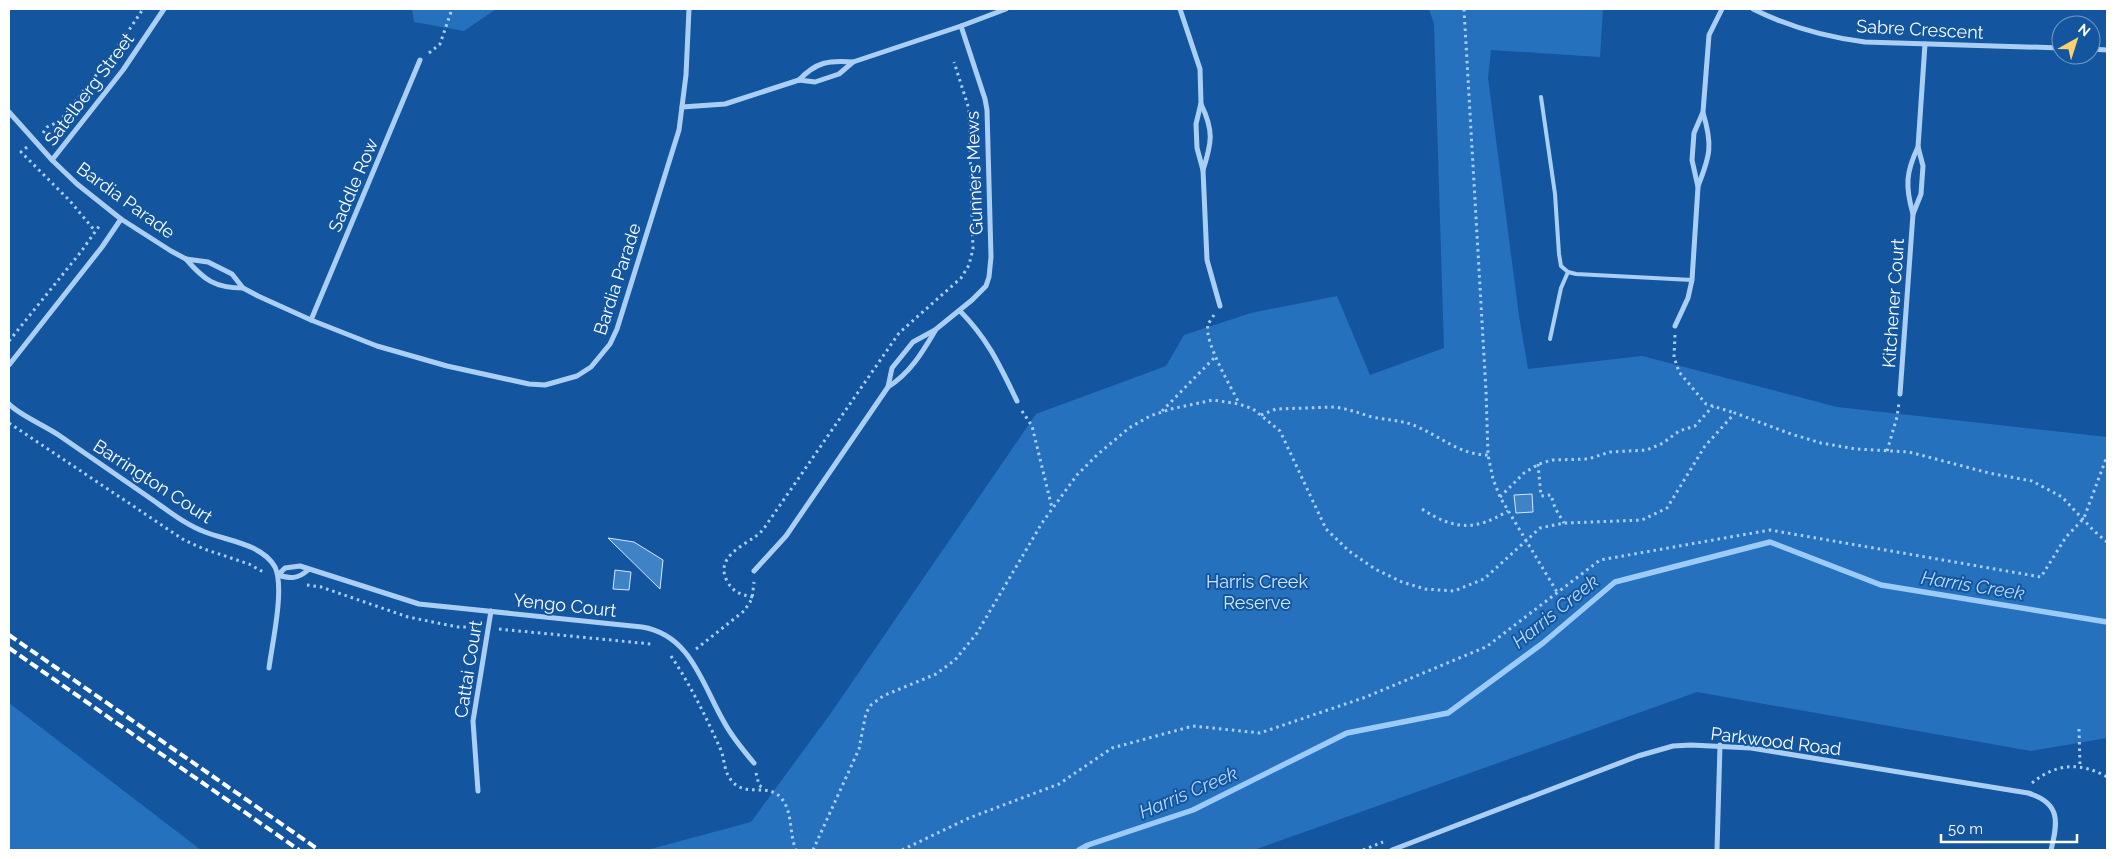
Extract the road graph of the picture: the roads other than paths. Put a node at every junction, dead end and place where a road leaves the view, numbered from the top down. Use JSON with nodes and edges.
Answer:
{"nodes":[{"id":1,"x":164,"y":9,"type":"edge"},
{"id":2,"x":689,"y":9,"type":"edge"},
{"id":3,"x":1006,"y":9,"type":"edge"},
{"id":4,"x":1180,"y":9,"type":"edge"},
{"id":5,"x":1722,"y":9,"type":"edge"},
{"id":6,"x":1752,"y":9,"type":"edge"},
{"id":7,"x":961,"y":26,"type":"junction"},
{"id":8,"x":1925,"y":44,"type":"junction"},
{"id":9,"x":2051,"y":48,"type":"edge"},
{"id":10,"x":420,"y":60,"type":"road end"},
{"id":11,"x":853,"y":62,"type":"junction"},
{"id":12,"x":799,"y":80,"type":"junction"},
{"id":13,"x":1541,"y":97,"type":"dead end"},
{"id":14,"x":1201,"y":103,"type":"junction"},
{"id":15,"x":682,"y":107,"type":"junction"},
{"id":16,"x":9,"y":112,"type":"edge"},
{"id":17,"x":1703,"y":112,"type":"junction"},
{"id":18,"x":1918,"y":147,"type":"junction"},
{"id":19,"x":52,"y":160,"type":"junction"},
{"id":20,"x":1203,"y":170,"type":"junction"},
{"id":21,"x":1698,"y":187,"type":"junction"},
{"id":22,"x":1913,"y":214,"type":"junction"},
{"id":23,"x":121,"y":218,"type":"junction"},
{"id":24,"x":186,"y":258,"type":"junction"},
{"id":25,"x":1568,"y":272,"type":"junction"},
{"id":26,"x":1692,"y":280,"type":"junction"},
{"id":27,"x":243,"y":288,"type":"junction"},
{"id":28,"x":1220,"y":306,"type":"road end"},
{"id":29,"x":960,"y":311,"type":"junction"},
{"id":30,"x":311,"y":320,"type":"junction"},
{"id":31,"x":1675,"y":326,"type":"road end"},
{"id":32,"x":935,"y":330,"type":"junction"},
{"id":33,"x":1550,"y":339,"type":"dead end"},
{"id":34,"x":9,"y":364,"type":"edge"},
{"id":35,"x":888,"y":388,"type":"junction"},
{"id":36,"x":1900,"y":394,"type":"road end"},
{"id":37,"x":1017,"y":401,"type":"road end"},
{"id":38,"x":9,"y":404,"type":"edge"},
{"id":39,"x":308,"y":570,"type":"junction"},
{"id":40,"x":754,"y":571,"type":"road end"},
{"id":41,"x":278,"y":575,"type":"junction"},
{"id":42,"x":491,"y":611,"type":"junction"},
{"id":43,"x":269,"y":668,"type":"dead end"},
{"id":44,"x":1720,"y":745,"type":"junction"},
{"id":45,"x":754,"y":763,"type":"road end"},
{"id":46,"x":478,"y":792,"type":"dead end"},
{"id":47,"x":1392,"y":850,"type":"edge"},
{"id":48,"x":1717,"y":850,"type":"edge"},
{"id":49,"x":2051,"y":850,"type":"edge"}],
"edges":[{"from":1,"to":19,"type":"street","name":"Satelberg Street"},
{"from":2,"to":15,"type":"street","name":"Bardia Parade"},
{"from":3,"to":7,"type":"street"},
{"from":4,"to":14,"type":"street"},
{"from":5,"to":17,"type":"street"},
{"from":6,"to":8,"type":"street","name":"Sabre Crescent"},
{"from":7,"to":11,"type":"street"},
{"from":7,"to":29,"type":"street","name":"Gunners Mews"},
{"from":8,"to":9,"type":"street","name":"Sabre Crescent"},
{"from":8,"to":18,"type":"street","name":"Kitchener Court"},
{"from":10,"to":30,"type":"street","name":"Saddle Row"},
{"from":11,"to":12,"type":"street"},
{"from":11,"to":12,"type":"street"},
{"from":12,"to":15,"type":"street"},
{"from":13,"to":25,"type":"lane"},
{"from":14,"to":20,"type":"street"},
{"from":14,"to":20,"type":"street"},
{"from":15,"to":30,"type":"street","name":"Bardia Parade"},
{"from":16,"to":19,"type":"street","name":"Bardia Parade"},
{"from":17,"to":21,"type":"street"},
{"from":17,"to":21,"type":"street"},
{"from":18,"to":22,"type":"street","name":"Kitchener Court"},
{"from":18,"to":22,"type":"street","name":"Kitchener Court"},
{"from":19,"to":23,"type":"street","name":"Bardia Parade"},
{"from":20,"to":28,"type":"street"},
{"from":21,"to":26,"type":"street"},
{"from":22,"to":36,"type":"street","name":"Kitchener Court"},
{"from":23,"to":24,"type":"street","name":"Bardia Parade"},
{"from":23,"to":34,"type":"street"},
{"from":24,"to":27,"type":"street","name":"Bardia Parade"},
{"from":24,"to":27,"type":"street","name":"Bardia Parade"},
{"from":25,"to":26,"type":"lane"},
{"from":25,"to":33,"type":"lane"},
{"from":26,"to":31,"type":"street"},
{"from":27,"to":30,"type":"street","name":"Bardia Parade"},
{"from":29,"to":32,"type":"street","name":"Gunners Mews"},
{"from":29,"to":37,"type":"street"},
{"from":32,"to":35,"type":"street","name":"Gunners Mews"},
{"from":32,"to":35,"type":"street","name":"Gunners Mews"},
{"from":35,"to":40,"type":"street","name":"Gunners Mews"},
{"from":38,"to":41,"type":"street","name":"Barrington Court"},
{"from":39,"to":41,"type":"street"},
{"from":39,"to":41,"type":"street","name":"Yengo Court"},
{"from":39,"to":42,"type":"street","name":"Yengo Court"},
{"from":41,"to":43,"type":"street"},
{"from":42,"to":45,"type":"street","name":"Yengo Court"},
{"from":42,"to":46,"type":"street","name":"Cattai Court"},
{"from":44,"to":47,"type":"street","name":"Parkwood Road"},
{"from":44,"to":48,"type":"street"},
{"from":44,"to":49,"type":"street","name":"Parkwood Road"}]}
